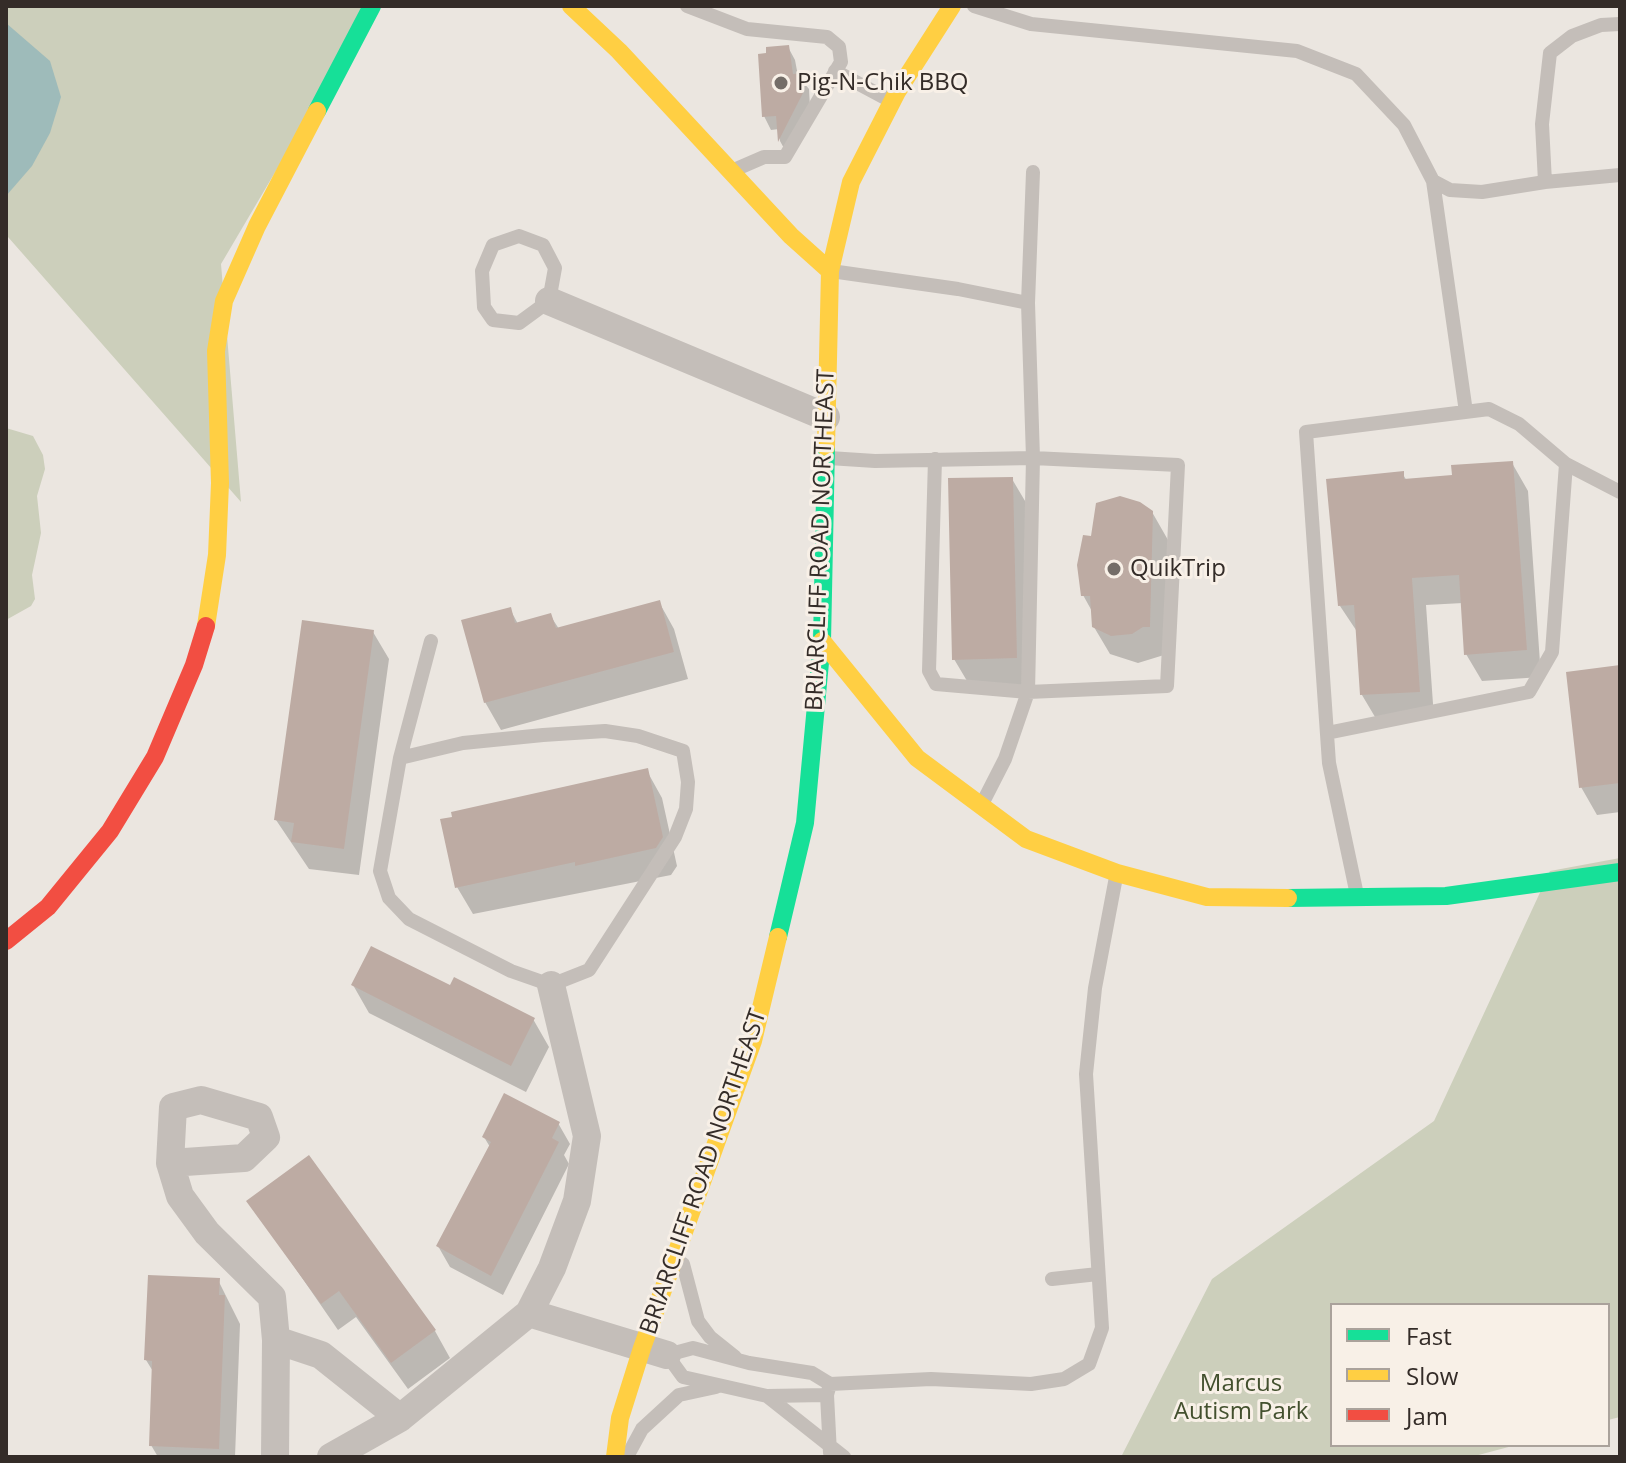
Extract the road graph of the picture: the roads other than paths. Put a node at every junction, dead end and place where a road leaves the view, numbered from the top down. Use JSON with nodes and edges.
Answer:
{"nodes":[{"id":1,"x":372,"y":6,"type":"edge"},
{"id":2,"x":687,"y":6,"type":"edge"},
{"id":3,"x":952,"y":6,"type":"edge"},
{"id":4,"x":974,"y":6,"type":"edge"},
{"id":5,"x":582,"y":9,"type":"edge"},
{"id":6,"x":1620,"y":24,"type":"edge"},
{"id":7,"x":835,"y":71,"type":"junction"},
{"id":8,"x":892,"y":101,"type":"junction"},
{"id":9,"x":730,"y":172,"type":"junction"},
{"id":10,"x":1033,"y":172,"type":"dead end"},
{"id":11,"x":1620,"y":175,"type":"edge"},
{"id":12,"x":1433,"y":181,"type":"junction"},
{"id":13,"x":1545,"y":182,"type":"junction"},
{"id":14,"x":830,"y":271,"type":"junction"},
{"id":15,"x":549,"y":301,"type":"junction"},
{"id":16,"x":1028,"y":303,"type":"junction"},
{"id":17,"x":1466,"y":412,"type":"junction"},
{"id":18,"x":826,"y":417,"type":"junction"},
{"id":19,"x":825,"y":458,"type":"junction"},
{"id":20,"x":1033,"y":458,"type":"junction"},
{"id":21,"x":935,"y":459,"type":"junction"},
{"id":22,"x":1566,"y":464,"type":"junction"},
{"id":23,"x":1620,"y":492,"type":"edge"},
{"id":24,"x":431,"y":641,"type":"dead end"},
{"id":25,"x":822,"y":641,"type":"junction"},
{"id":26,"x":1028,"y":692,"type":"junction"},
{"id":27,"x":1327,"y":733,"type":"junction"},
{"id":28,"x":400,"y":758,"type":"junction"},
{"id":29,"x":981,"y":805,"type":"junction"},
{"id":30,"x":1620,"y":872,"type":"edge"},
{"id":31,"x":1117,"y":873,"type":"junction"},
{"id":32,"x":1358,"y":899,"type":"junction"},
{"id":33,"x":6,"y":941,"type":"edge"},
{"id":34,"x":551,"y":985,"type":"junction"},
{"id":35,"x":170,"y":1163,"type":"dead end"},
{"id":36,"x":679,"y":1248,"type":"junction"},
{"id":37,"x":1098,"y":1274,"type":"junction"},
{"id":38,"x":1052,"y":1279,"type":"dead end"},
{"id":39,"x":529,"y":1313,"type":"junction"},
{"id":40,"x":276,"y":1340,"type":"junction"},
{"id":41,"x":654,"y":1351,"type":"junction"},
{"id":42,"x":742,"y":1361,"type":"junction"},
{"id":43,"x":724,"y":1386,"type":"junction"},
{"id":44,"x":828,"y":1390,"type":"junction"},
{"id":45,"x":767,"y":1396,"type":"junction"},
{"id":46,"x":400,"y":1418,"type":"junction"},
{"id":47,"x":835,"y":1455,"type":"edge"},
{"id":48,"x":275,"y":1457,"type":"edge"},
{"id":49,"x":331,"y":1457,"type":"edge"},
{"id":50,"x":615,"y":1457,"type":"edge"},
{"id":51,"x":627,"y":1457,"type":"edge"}],
"edges":[{"from":1,"to":33,"type":"street"},
{"from":2,"to":7,"type":"lane"},
{"from":3,"to":8,"type":"street","name":"BRIARCLIFF ROAD NORTHEAST"},
{"from":4,"to":12,"type":"lane"},
{"from":5,"to":9,"type":"street"},
{"from":6,"to":13,"type":"lane"},
{"from":7,"to":8,"type":"lane"},
{"from":7,"to":9,"type":"lane"},
{"from":8,"to":14,"type":"street","name":"BRIARCLIFF ROAD NORTHEAST"},
{"from":9,"to":14,"type":"street"},
{"from":10,"to":16,"type":"lane"},
{"from":11,"to":13,"type":"lane"},
{"from":12,"to":13,"type":"lane"},
{"from":12,"to":17,"type":"lane"},
{"from":14,"to":16,"type":"lane"},
{"from":14,"to":18,"type":"street","name":"BRIARCLIFF ROAD NORTHEAST"},
{"from":15,"to":15,"type":"lane"},
{"from":15,"to":18,"type":"street"},
{"from":16,"to":20,"type":"lane"},
{"from":17,"to":22,"type":"lane"},
{"from":17,"to":27,"type":"lane"},
{"from":18,"to":19,"type":"street","name":"BRIARCLIFF ROAD NORTHEAST"},
{"from":19,"to":21,"type":"lane"},
{"from":19,"to":25,"type":"street","name":"BRIARCLIFF ROAD NORTHEAST"},
{"from":20,"to":21,"type":"lane"},
{"from":20,"to":26,"type":"lane"},
{"from":20,"to":26,"type":"lane"},
{"from":21,"to":26,"type":"lane"},
{"from":22,"to":23,"type":"lane"},
{"from":22,"to":27,"type":"lane"},
{"from":24,"to":28,"type":"lane"},
{"from":25,"to":29,"type":"street"},
{"from":25,"to":36,"type":"street","name":"BRIARCLIFF ROAD NORTHEAST"},
{"from":26,"to":29,"type":"lane"},
{"from":27,"to":32,"type":"lane"},
{"from":28,"to":34,"type":"lane"},
{"from":28,"to":34,"type":"lane"},
{"from":29,"to":31,"type":"street"},
{"from":30,"to":32,"type":"street"},
{"from":31,"to":32,"type":"street"},
{"from":31,"to":37,"type":"lane"},
{"from":34,"to":39,"type":"street"},
{"from":35,"to":40,"type":"street"},
{"from":36,"to":41,"type":"street","name":"BRIARCLIFF ROAD NORTHEAST"},
{"from":36,"to":42,"type":"lane"},
{"from":37,"to":38,"type":"lane"},
{"from":37,"to":44,"type":"lane"},
{"from":39,"to":41,"type":"street"},
{"from":39,"to":46,"type":"street"},
{"from":40,"to":46,"type":"street"},
{"from":40,"to":48,"type":"street"},
{"from":41,"to":42,"type":"lane"},
{"from":41,"to":43,"type":"lane"},
{"from":41,"to":50,"type":"street","name":"BRIARCLIFF ROAD NORTHEAST"},
{"from":42,"to":44,"type":"lane"},
{"from":43,"to":45,"type":"lane"},
{"from":43,"to":51,"type":"lane"},
{"from":44,"to":45,"type":"lane"},
{"from":44,"to":47,"type":"lane"},
{"from":45,"to":47,"type":"lane"},
{"from":46,"to":49,"type":"street"}]}
